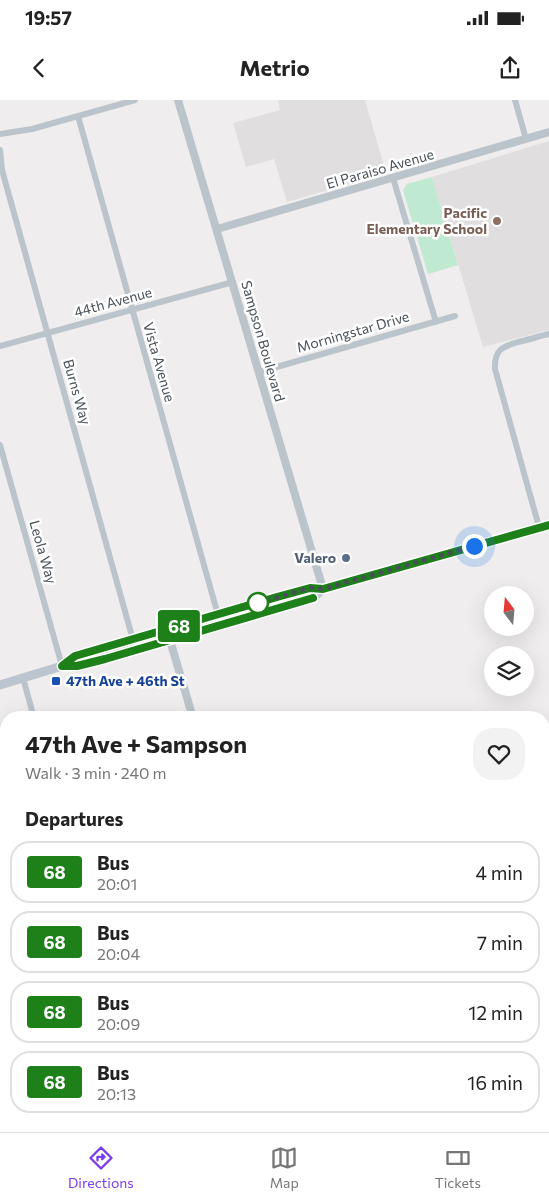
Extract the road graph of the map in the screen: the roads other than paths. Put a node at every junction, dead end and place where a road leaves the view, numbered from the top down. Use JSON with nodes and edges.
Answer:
{"nodes":[{"id":1,"x":135,"y":100,"type":"edge"},
{"id":2,"x":178,"y":100,"type":"edge"},
{"id":3,"x":515,"y":100,"type":"edge"},
{"id":4,"x":78,"y":116,"type":"junction"},
{"id":5,"x":549,"y":132,"type":"edge"},
{"id":6,"x":0,"y":134,"type":"edge"},
{"id":7,"x":526,"y":139,"type":"junction"},
{"id":8,"x":0,"y":150,"type":"edge"},
{"id":9,"x":393,"y":178,"type":"junction"},
{"id":10,"x":217,"y":229,"type":"junction"},
{"id":11,"x":233,"y":282,"type":"junction"},
{"id":12,"x":132,"y":310,"type":"junction"},
{"id":13,"x":455,"y":316,"type":"dead end"},
{"id":14,"x":436,"y":322,"type":"junction"},
{"id":15,"x":48,"y":333,"type":"junction"},
{"id":16,"x":549,"y":334,"type":"edge"},
{"id":17,"x":0,"y":346,"type":"edge"},
{"id":18,"x":258,"y":372,"type":"junction"},
{"id":19,"x":0,"y":445,"type":"edge"},
{"id":20,"x":549,"y":524,"type":"edge"},
{"id":21,"x":540,"y":527,"type":"junction"},
{"id":22,"x":323,"y":589,"type":"junction"},
{"id":23,"x":218,"y":614,"type":"junction"},
{"id":24,"x":167,"y":630,"type":"junction"},
{"id":25,"x":133,"y":640,"type":"junction"},
{"id":26,"x":170,"y":640,"type":"junction"},
{"id":27,"x":62,"y":666,"type":"junction"},
{"id":28,"x":77,"y":666,"type":"junction"},
{"id":29,"x":22,"y":678,"type":"junction"},
{"id":30,"x":0,"y":685,"type":"edge"},
{"id":31,"x":32,"y":711,"type":"edge"},
{"id":32,"x":192,"y":711,"type":"edge"}],
"edges":[{"from":1,"to":4,"type":"street"},
{"from":2,"to":10,"type":"street","name":"Sampson Boulevard"},
{"from":3,"to":7,"type":"street"},
{"from":4,"to":6,"type":"street"},
{"from":4,"to":12,"type":"street","name":"Vista Avenue"},
{"from":5,"to":7,"type":"street","name":"El Paraiso Avenue"},
{"from":7,"to":9,"type":"street","name":"El Paraiso Avenue"},
{"from":8,"to":15,"type":"street","name":"Burns Way"},
{"from":9,"to":10,"type":"street","name":"El Paraiso Avenue"},
{"from":9,"to":14,"type":"street"},
{"from":10,"to":11,"type":"street","name":"Sampson Boulevard"},
{"from":11,"to":12,"type":"street","name":"44th Avenue"},
{"from":11,"to":18,"type":"street","name":"Sampson Boulevard"},
{"from":12,"to":15,"type":"street","name":"44th Avenue"},
{"from":12,"to":23,"type":"street","name":"Vista Avenue"},
{"from":13,"to":14,"type":"street","name":"Morningstar Drive"},
{"from":14,"to":18,"type":"street","name":"Morningstar Drive"},
{"from":15,"to":17,"type":"street","name":"44th Avenue"},
{"from":15,"to":25,"type":"street","name":"Burns Way"},
{"from":16,"to":21,"type":"street"},
{"from":18,"to":22,"type":"street","name":"Sampson Boulevard"},
{"from":19,"to":27,"type":"street","name":"Leola Way"},
{"from":20,"to":21,"type":"main road"},
{"from":21,"to":22,"type":"main road"},
{"from":22,"to":23,"type":"main road"},
{"from":22,"to":26,"type":"main road"},
{"from":23,"to":24,"type":"main road"},
{"from":24,"to":25,"type":"main road"},
{"from":24,"to":26,"type":"street"},
{"from":25,"to":27,"type":"main road"},
{"from":25,"to":28,"type":"street"},
{"from":26,"to":28,"type":"main road"},
{"from":26,"to":32,"type":"street"},
{"from":27,"to":28,"type":"main road"},
{"from":27,"to":29,"type":"main road"},
{"from":29,"to":30,"type":"main road"},
{"from":29,"to":31,"type":"street"}]}
